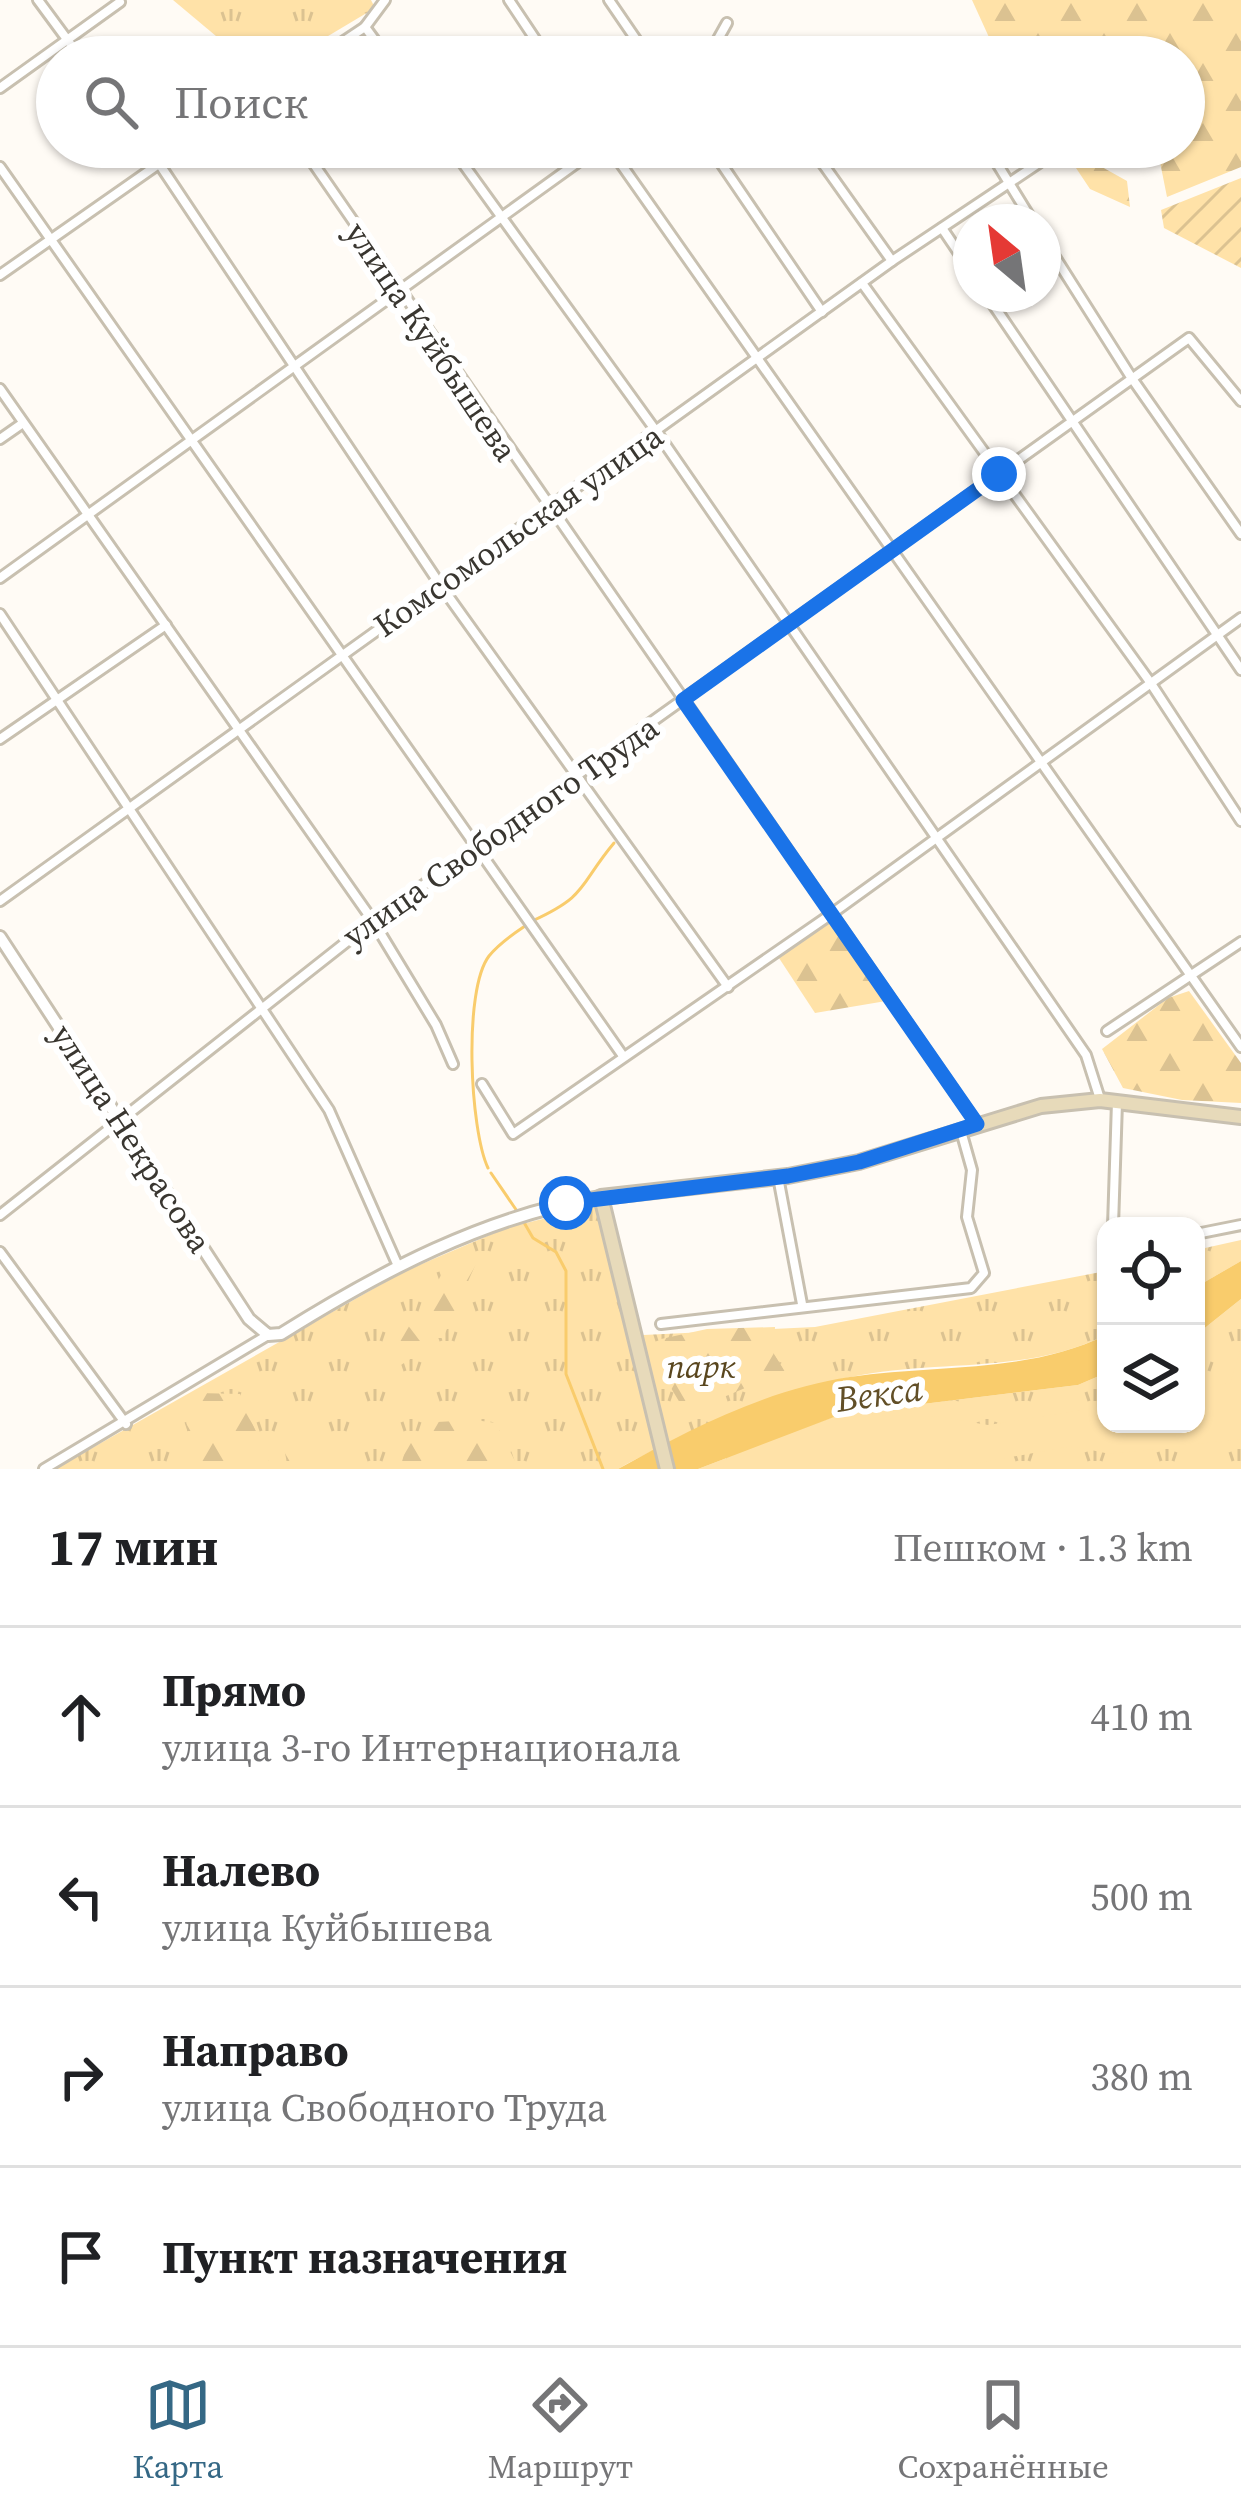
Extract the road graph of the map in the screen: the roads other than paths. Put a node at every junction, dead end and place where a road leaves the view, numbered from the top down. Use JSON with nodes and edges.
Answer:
{"nodes":[{"id":1,"x":38,"y":0,"type":"edge"},
{"id":2,"x":386,"y":0,"type":"edge"},
{"id":3,"x":509,"y":0,"type":"edge"},
{"id":4,"x":609,"y":0,"type":"edge"},
{"id":5,"x":120,"y":2,"type":"edge"},
{"id":6,"x":728,"y":23,"type":"dead end"},
{"id":7,"x":365,"y":27,"type":"junction"},
{"id":8,"x":63,"y":36,"type":"edge"},
{"id":9,"x":75,"y":36,"type":"edge"},
{"id":10,"x":352,"y":36,"type":"edge"},
{"id":11,"x":372,"y":36,"type":"edge"},
{"id":12,"x":534,"y":36,"type":"edge"},
{"id":13,"x":634,"y":36,"type":"edge"},
{"id":14,"x":720,"y":36,"type":"edge"},
{"id":15,"x":36,"y":63,"type":"edge"},
{"id":16,"x":0,"y":88,"type":"edge"},
{"id":17,"x":0,"y":167,"type":"edge"},
{"id":18,"x":156,"y":168,"type":"edge"},
{"id":19,"x":162,"y":168,"type":"edge"},
{"id":20,"x":316,"y":168,"type":"edge"},
{"id":21,"x":466,"y":168,"type":"edge"},
{"id":22,"x":569,"y":168,"type":"edge"},
{"id":23,"x":623,"y":168,"type":"edge"},
{"id":24,"x":724,"y":168,"type":"edge"},
{"id":25,"x":825,"y":168,"type":"edge"},
{"id":26,"x":1000,"y":168,"type":"edge"},
{"id":27,"x":1032,"y":168,"type":"edge"},
{"id":28,"x":1009,"y":183,"type":"junction"},
{"id":29,"x":1022,"y":204,"type":"edge"},
{"id":30,"x":500,"y":217,"type":"junction"},
{"id":31,"x":942,"y":228,"type":"junction"},
{"id":32,"x":50,"y":242,"type":"junction"},
{"id":33,"x":953,"y":244,"type":"edge"},
{"id":34,"x":892,"y":261,"type":"junction"},
{"id":35,"x":1061,"y":266,"type":"edge"},
{"id":36,"x":0,"y":275,"type":"edge"},
{"id":37,"x":862,"y":283,"type":"junction"},
{"id":38,"x":396,"y":291,"type":"junction"},
{"id":39,"x":822,"y":312,"type":"junction"},
{"id":40,"x":998,"y":312,"type":"edge"},
{"id":41,"x":756,"y":359,"type":"junction"},
{"id":42,"x":293,"y":366,"type":"junction"},
{"id":43,"x":1131,"y":377,"type":"junction"},
{"id":44,"x":0,"y":389,"type":"edge"},
{"id":45,"x":1241,"y":401,"type":"edge"},
{"id":46,"x":1071,"y":420,"type":"junction"},
{"id":47,"x":23,"y":422,"type":"junction"},
{"id":48,"x":656,"y":431,"type":"junction"},
{"id":49,"x":0,"y":439,"type":"edge"},
{"id":50,"x":192,"y":439,"type":"junction"},
{"id":51,"x":999,"y":474,"type":"junction"},
{"id":52,"x":548,"y":509,"type":"junction"},
{"id":53,"x":88,"y":514,"type":"junction"},
{"id":54,"x":1241,"y":534,"type":"edge"},
{"id":55,"x":890,"y":551,"type":"junction"},
{"id":56,"x":0,"y":578,"type":"edge"},
{"id":57,"x":441,"y":586,"type":"junction"},
{"id":58,"x":0,"y":614,"type":"edge"},
{"id":59,"x":1241,"y":618,"type":"edge"},
{"id":60,"x":789,"y":624,"type":"junction"},
{"id":61,"x":166,"y":625,"type":"junction"},
{"id":62,"x":1218,"y":635,"type":"junction"},
{"id":63,"x":342,"y":655,"type":"junction"},
{"id":64,"x":1241,"y":670,"type":"edge"},
{"id":65,"x":1150,"y":682,"type":"junction"},
{"id":66,"x":57,"y":700,"type":"junction"},
{"id":67,"x":683,"y":700,"type":"junction"},
{"id":68,"x":238,"y":729,"type":"junction"},
{"id":69,"x":0,"y":740,"type":"edge"},
{"id":70,"x":1042,"y":761,"type":"junction"},
{"id":71,"x":577,"y":778,"type":"junction"},
{"id":72,"x":129,"y":808,"type":"junction"},
{"id":73,"x":1241,"y":820,"type":"edge"},
{"id":74,"x":937,"y":837,"type":"junction"},
{"id":75,"x":476,"y":846,"type":"junction"},
{"id":76,"x":0,"y":901,"type":"edge"},
{"id":77,"x":830,"y":915,"type":"junction"},
{"id":78,"x":373,"y":921,"type":"junction"},
{"id":79,"x":0,"y":937,"type":"edge"},
{"id":80,"x":1241,"y":943,"type":"edge"},
{"id":81,"x":1193,"y":976,"type":"junction"},
{"id":82,"x":728,"y":987,"type":"junction"},
{"id":83,"x":262,"y":1003,"type":"junction"},
{"id":84,"x":1107,"y":1031,"type":"dead end"},
{"id":85,"x":1241,"y":1047,"type":"edge"},
{"id":86,"x":623,"y":1056,"type":"junction"},
{"id":87,"x":453,"y":1064,"type":"dead end"},
{"id":88,"x":482,"y":1084,"type":"dead end"},
{"id":89,"x":1100,"y":1100,"type":"junction"},
{"id":90,"x":1117,"y":1102,"type":"junction"},
{"id":91,"x":1241,"y":1117,"type":"edge"},
{"id":92,"x":122,"y":1121,"type":"junction"},
{"id":93,"x":977,"y":1124,"type":"junction"},
{"id":94,"x":961,"y":1130,"type":"junction"},
{"id":95,"x":778,"y":1177,"type":"junction"},
{"id":96,"x":601,"y":1197,"type":"junction"},
{"id":97,"x":0,"y":1215,"type":"edge"},
{"id":98,"x":1113,"y":1217,"type":"edge"},
{"id":99,"x":1241,"y":1226,"type":"edge"},
{"id":100,"x":1205,"y":1232,"type":"edge"},
{"id":101,"x":0,"y":1252,"type":"edge"},
{"id":102,"x":398,"y":1267,"type":"junction"},
{"id":103,"x":802,"y":1304,"type":"junction"},
{"id":104,"x":661,"y":1324,"type":"dead end"},
{"id":105,"x":268,"y":1336,"type":"junction"},
{"id":106,"x":126,"y":1424,"type":"junction"},
{"id":107,"x":44,"y":1469,"type":"edge"},
{"id":108,"x":667,"y":1469,"type":"edge"}],
"edges":[{"from":1,"to":8,"type":"street"},
{"from":2,"to":7,"type":"street"},
{"from":3,"to":12,"type":"street"},
{"from":4,"to":13,"type":"street"},
{"from":5,"to":9,"type":"street"},
{"from":6,"to":14,"type":"street"},
{"from":7,"to":10,"type":"street"},
{"from":7,"to":11,"type":"street"},
{"from":15,"to":16,"type":"street"},
{"from":17,"to":32,"type":"street"},
{"from":18,"to":32,"type":"street"},
{"from":19,"to":42,"type":"street"},
{"from":20,"to":38,"type":"street","name":"улица Куйбышева"},
{"from":21,"to":30,"type":"street"},
{"from":22,"to":30,"type":"street"},
{"from":23,"to":41,"type":"street"},
{"from":24,"to":39,"type":"street"},
{"from":25,"to":34,"type":"street"},
{"from":26,"to":28,"type":"street"},
{"from":27,"to":28,"type":"street","name":"Комсомольская улица"},
{"from":28,"to":29,"type":"street"},
{"from":28,"to":31,"type":"street","name":"Комсомольская улица"},
{"from":30,"to":38,"type":"street"},
{"from":30,"to":48,"type":"street"},
{"from":31,"to":33,"type":"street"},
{"from":31,"to":34,"type":"street","name":"Комсомольская улица"},
{"from":32,"to":36,"type":"street"},
{"from":32,"to":50,"type":"street"},
{"from":34,"to":37,"type":"street","name":"Комсомольская улица"},
{"from":35,"to":43,"type":"street"},
{"from":37,"to":39,"type":"street","name":"Комсомольская улица"},
{"from":37,"to":51,"type":"street"},
{"from":38,"to":42,"type":"street"},
{"from":38,"to":52,"type":"street","name":"улица Куйбышева"},
{"from":39,"to":41,"type":"street","name":"Комсомольская улица"},
{"from":40,"to":46,"type":"street"},
{"from":41,"to":48,"type":"street","name":"Комсомольская улица"},
{"from":41,"to":55,"type":"street"},
{"from":42,"to":50,"type":"street"},
{"from":42,"to":57,"type":"street"},
{"from":43,"to":45,"type":"street","name":"улица Свободного Труда"},
{"from":43,"to":46,"type":"street","name":"улица Свободного Труда"},
{"from":43,"to":54,"type":"street"},
{"from":44,"to":47,"type":"street"},
{"from":46,"to":51,"type":"street","name":"улица Свободного Труда"},
{"from":46,"to":62,"type":"street"},
{"from":47,"to":49,"type":"street"},
{"from":47,"to":53,"type":"street"},
{"from":48,"to":52,"type":"street","name":"Комсомольская улица"},
{"from":48,"to":60,"type":"street"},
{"from":50,"to":53,"type":"street"},
{"from":50,"to":63,"type":"street"},
{"from":51,"to":55,"type":"street","name":"улица Свободного Труда"},
{"from":51,"to":65,"type":"street"},
{"from":52,"to":57,"type":"street","name":"Комсомольская улица"},
{"from":52,"to":67,"type":"street","name":"улица Куйбышева"},
{"from":53,"to":56,"type":"street"},
{"from":53,"to":61,"type":"street"},
{"from":55,"to":60,"type":"street","name":"улица Свободного Труда"},
{"from":55,"to":70,"type":"street"},
{"from":57,"to":63,"type":"street","name":"Комсомольская улица"},
{"from":57,"to":71,"type":"street"},
{"from":58,"to":66,"type":"street"},
{"from":59,"to":62,"type":"street"},
{"from":60,"to":67,"type":"street","name":"улица Свободного Труда"},
{"from":60,"to":74,"type":"street"},
{"from":61,"to":66,"type":"street"},
{"from":61,"to":68,"type":"street"},
{"from":62,"to":64,"type":"street"},
{"from":62,"to":65,"type":"street"},
{"from":63,"to":68,"type":"street","name":"Комсомольская улица"},
{"from":63,"to":75,"type":"street"},
{"from":65,"to":70,"type":"street"},
{"from":65,"to":73,"type":"street"},
{"from":66,"to":69,"type":"street"},
{"from":66,"to":72,"type":"street"},
{"from":67,"to":71,"type":"street","name":"улица Свободного Труда"},
{"from":67,"to":77,"type":"street","name":"улица Куйбышева"},
{"from":68,"to":72,"type":"street","name":"Комсомольская улица"},
{"from":68,"to":78,"type":"street"},
{"from":70,"to":74,"type":"street"},
{"from":70,"to":81,"type":"street"},
{"from":71,"to":75,"type":"street","name":"улица Свободного Труда"},
{"from":71,"to":82,"type":"street"},
{"from":72,"to":76,"type":"street","name":"Комсомольская улица"},
{"from":72,"to":83,"type":"street"},
{"from":74,"to":77,"type":"street"},
{"from":74,"to":89,"type":"street"},
{"from":75,"to":78,"type":"street","name":"улица Свободного Труда"},
{"from":75,"to":86,"type":"street"},
{"from":77,"to":82,"type":"street"},
{"from":77,"to":93,"type":"street","name":"улица Куйбышева"},
{"from":78,"to":83,"type":"street","name":"улица Свободного Труда"},
{"from":78,"to":87,"type":"street"},
{"from":79,"to":92,"type":"street","name":"улица Некрасова"},
{"from":80,"to":81,"type":"street"},
{"from":81,"to":84,"type":"street"},
{"from":81,"to":85,"type":"street"},
{"from":82,"to":86,"type":"street"},
{"from":83,"to":92,"type":"street","name":"улица Свободного Труда"},
{"from":83,"to":102,"type":"street"},
{"from":86,"to":88,"type":"street"},
{"from":89,"to":90,"type":"main road"},
{"from":89,"to":93,"type":"main road"},
{"from":90,"to":91,"type":"main road"},
{"from":90,"to":98,"type":"street"},
{"from":92,"to":97,"type":"street","name":"улица Свободного Труда"},
{"from":92,"to":105,"type":"street","name":"улица Некрасова"},
{"from":93,"to":94,"type":"main road"},
{"from":94,"to":95,"type":"main road"},
{"from":94,"to":103,"type":"street"},
{"from":95,"to":96,"type":"main road"},
{"from":95,"to":103,"type":"street"},
{"from":96,"to":102,"type":"street"},
{"from":96,"to":108,"type":"main road"},
{"from":99,"to":100,"type":"street"},
{"from":101,"to":106,"type":"street"},
{"from":102,"to":105,"type":"street"},
{"from":103,"to":104,"type":"street"},
{"from":105,"to":106,"type":"street"},
{"from":106,"to":107,"type":"street"}]}
